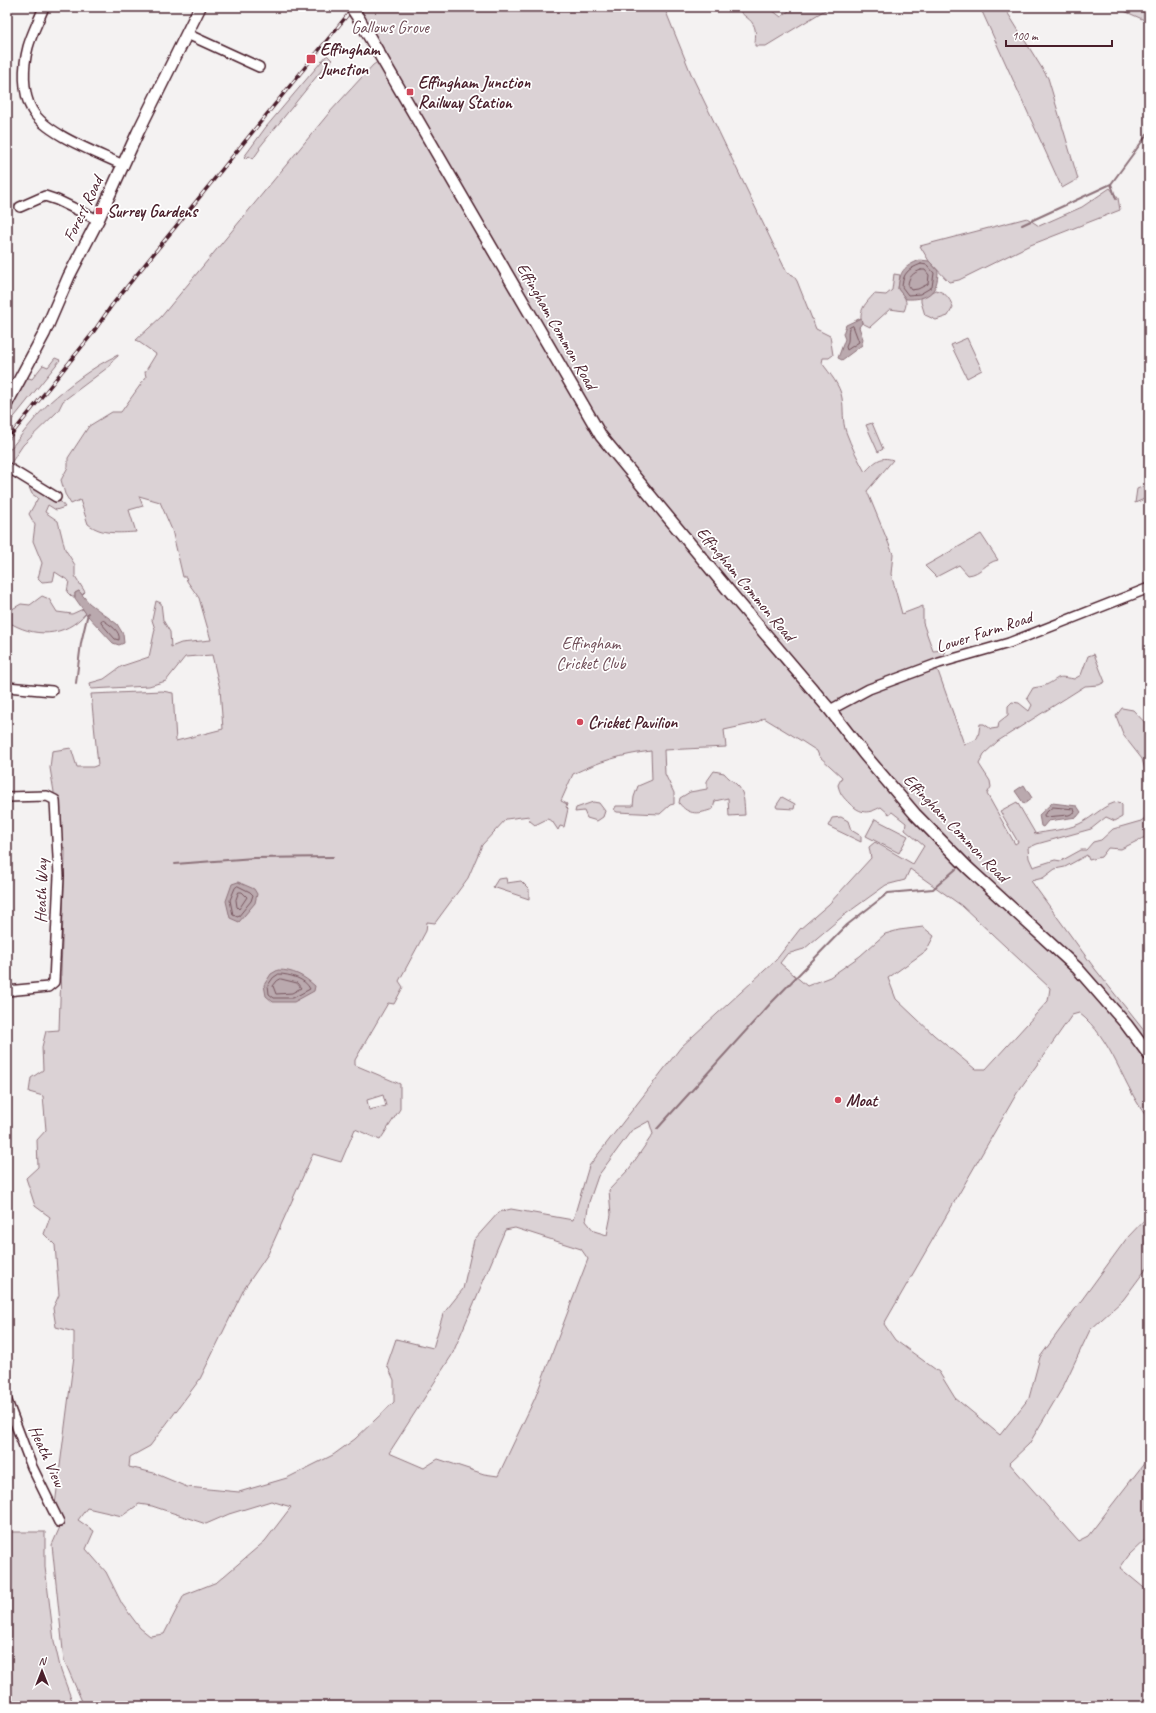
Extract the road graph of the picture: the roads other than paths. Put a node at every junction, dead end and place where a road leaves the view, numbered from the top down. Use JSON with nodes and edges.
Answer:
{"nodes":[{"id":1,"x":44,"y":7,"type":"edge"},
{"id":2,"x":200,"y":7,"type":"edge"},
{"id":3,"x":351,"y":7,"type":"edge"},
{"id":4,"x":187,"y":34,"type":"junction"},
{"id":5,"x":259,"y":67,"type":"dead end"},
{"id":6,"x":123,"y":165,"type":"junction"},
{"id":7,"x":20,"y":207,"type":"dead end"},
{"id":8,"x":98,"y":220,"type":"junction"},
{"id":9,"x":7,"y":403,"type":"edge"},
{"id":10,"x":7,"y":468,"type":"edge"},
{"id":11,"x":56,"y":497,"type":"dead end"},
{"id":12,"x":1149,"y":588,"type":"edge"},
{"id":13,"x":7,"y":687,"type":"edge"},
{"id":14,"x":52,"y":691,"type":"dead end"},
{"id":15,"x":830,"y":710,"type":"junction"},
{"id":16,"x":7,"y":796,"type":"edge"},
{"id":17,"x":7,"y":991,"type":"edge"},
{"id":18,"x":1149,"y":1056,"type":"edge"},
{"id":19,"x":7,"y":1401,"type":"edge"},
{"id":20,"x":59,"y":1522,"type":"dead end"}],
"edges":[{"from":1,"to":6,"type":"street"},
{"from":2,"to":4,"type":"street","name":"Forest Road"},
{"from":3,"to":15,"type":"street","name":"Effingham Common Road","bridge":true},
{"from":4,"to":5,"type":"street"},
{"from":4,"to":6,"type":"street","name":"Forest Road"},
{"from":6,"to":8,"type":"street","name":"Forest Road"},
{"from":7,"to":8,"type":"street"},
{"from":8,"to":9,"type":"street","name":"Forest Road"},
{"from":10,"to":11,"type":"street"},
{"from":12,"to":15,"type":"street","name":"Lower Farm Road"},
{"from":13,"to":14,"type":"street"},
{"from":15,"to":18,"type":"street","name":"Effingham Common Road"},
{"from":16,"to":17,"type":"street","name":"Heath Way"},
{"from":19,"to":20,"type":"street","name":"Heath View"}]}
